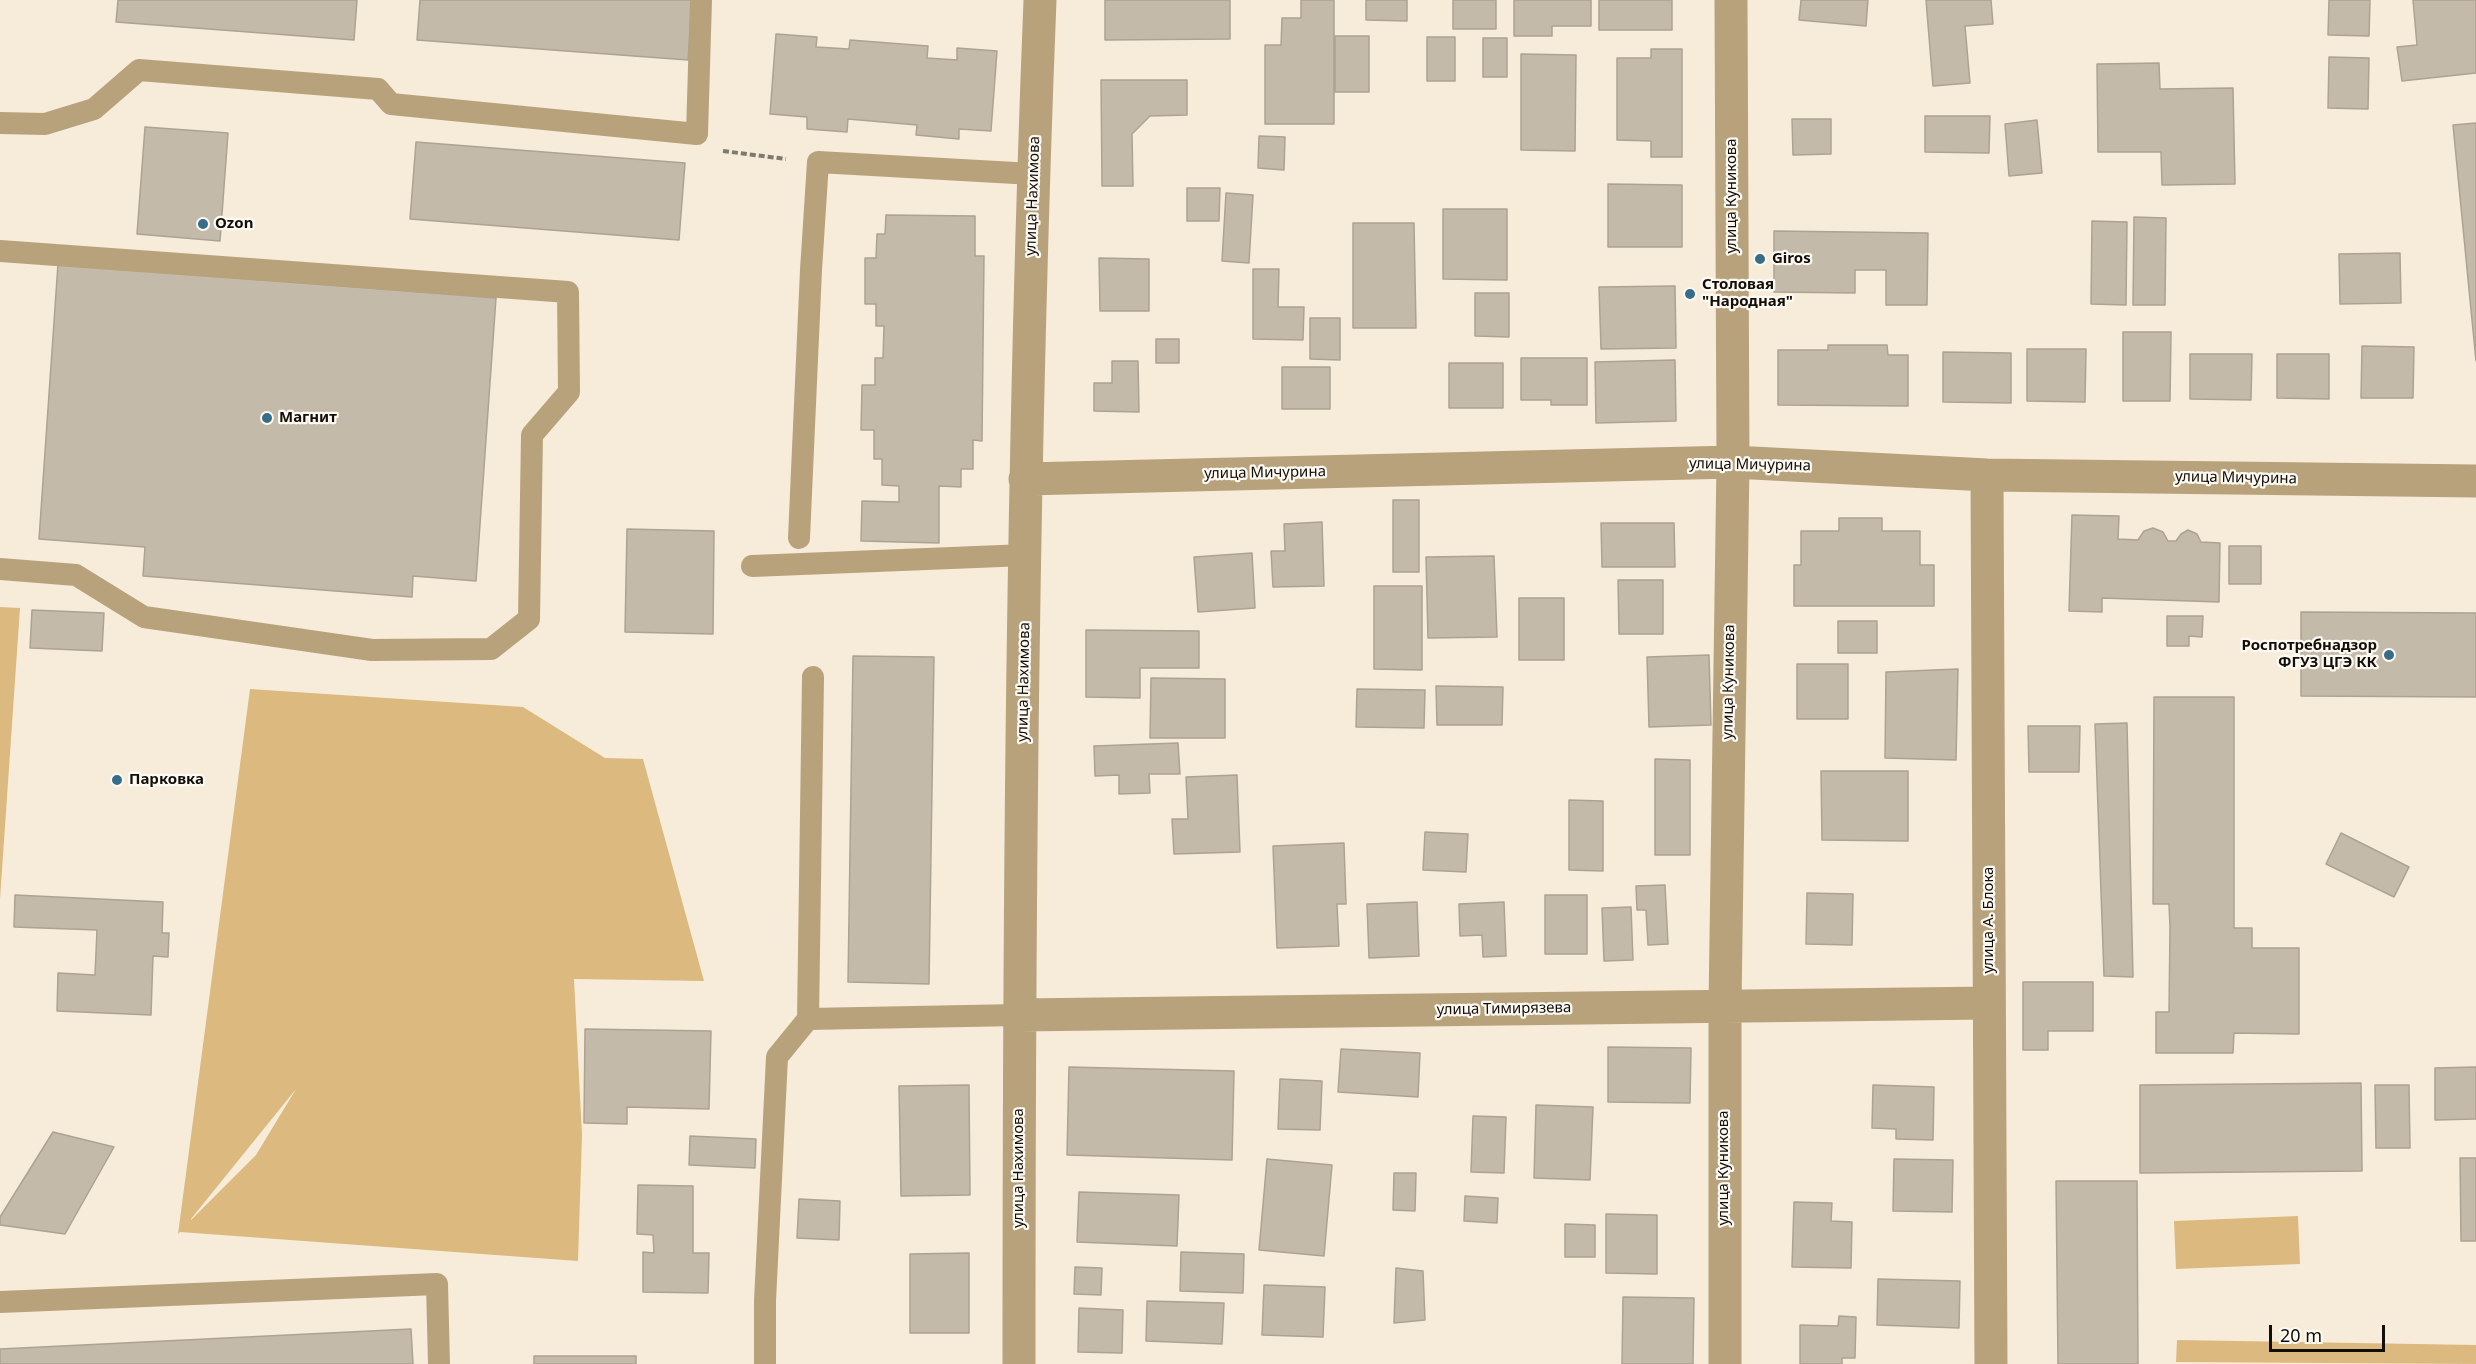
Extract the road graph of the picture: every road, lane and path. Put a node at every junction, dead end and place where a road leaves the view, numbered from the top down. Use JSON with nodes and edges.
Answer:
{"nodes":[{"id":1,"x":701,"y":0,"type":"edge"},
{"id":2,"x":1040,"y":0,"type":"edge"},
{"id":3,"x":1731,"y":0,"type":"edge"},
{"id":4,"x":0,"y":123,"type":"edge"},
{"id":5,"x":697,"y":134,"type":"junction"},
{"id":6,"x":818,"y":162,"type":"junction"},
{"id":7,"x":1033,"y":174,"type":"junction"},
{"id":8,"x":0,"y":251,"type":"edge"},
{"id":9,"x":1733,"y":462,"type":"junction"},
{"id":10,"x":1987,"y":476,"type":"junction"},
{"id":11,"x":1025,"y":479,"type":"junction"},
{"id":12,"x":2476,"y":481,"type":"edge"},
{"id":13,"x":799,"y":538,"type":"dead end"},
{"id":14,"x":1026,"y":555,"type":"junction"},
{"id":15,"x":752,"y":566,"type":"dead end"},
{"id":16,"x":0,"y":569,"type":"edge"},
{"id":17,"x":813,"y":677,"type":"dead end"},
{"id":18,"x":1989,"y":1003,"type":"junction"},
{"id":19,"x":1725,"y":1006,"type":"junction"},
{"id":20,"x":1019,"y":1015,"type":"junction"},
{"id":21,"x":808,"y":1019,"type":"junction"},
{"id":22,"x":0,"y":1302,"type":"edge"},
{"id":23,"x":440,"y":1364,"type":"edge"},
{"id":24,"x":765,"y":1364,"type":"edge"},
{"id":25,"x":1019,"y":1364,"type":"edge"},
{"id":26,"x":1725,"y":1364,"type":"edge"},
{"id":27,"x":1991,"y":1364,"type":"edge"}],
"edges":[{"from":1,"to":5,"type":"lane"},
{"from":2,"to":7,"type":"street","name":"улица Нахимова"},
{"from":3,"to":9,"type":"street","name":"улица Куникова"},
{"from":4,"to":5,"type":"lane"},
{"from":5,"to":6,"type":"path"},
{"from":6,"to":7,"type":"lane"},
{"from":6,"to":13,"type":"lane"},
{"from":7,"to":11,"type":"street","name":"улица Нахимова"},
{"from":8,"to":16,"type":"lane"},
{"from":9,"to":10,"type":"street","name":"улица Мичурина"},
{"from":9,"to":11,"type":"street","name":"улица Мичурина"},
{"from":9,"to":19,"type":"street","name":"улица Куникова"},
{"from":10,"to":12,"type":"street","name":"улица Мичурина"},
{"from":10,"to":18,"type":"street","name":"улица А. Блока"},
{"from":11,"to":14,"type":"street","name":"улица Нахимова"},
{"from":14,"to":15,"type":"lane"},
{"from":14,"to":20,"type":"street","name":"улица Нахимова"},
{"from":17,"to":21,"type":"lane"},
{"from":18,"to":19,"type":"street","name":"улица Тимирязева"},
{"from":18,"to":27,"type":"street","name":"улица А. Блока"},
{"from":19,"to":20,"type":"street","name":"улица Тимирязева"},
{"from":19,"to":26,"type":"street","name":"улица Куникова"},
{"from":20,"to":21,"type":"lane"},
{"from":20,"to":25,"type":"street","name":"улица Нахимова"},
{"from":21,"to":24,"type":"lane"},
{"from":22,"to":23,"type":"lane"}]}
